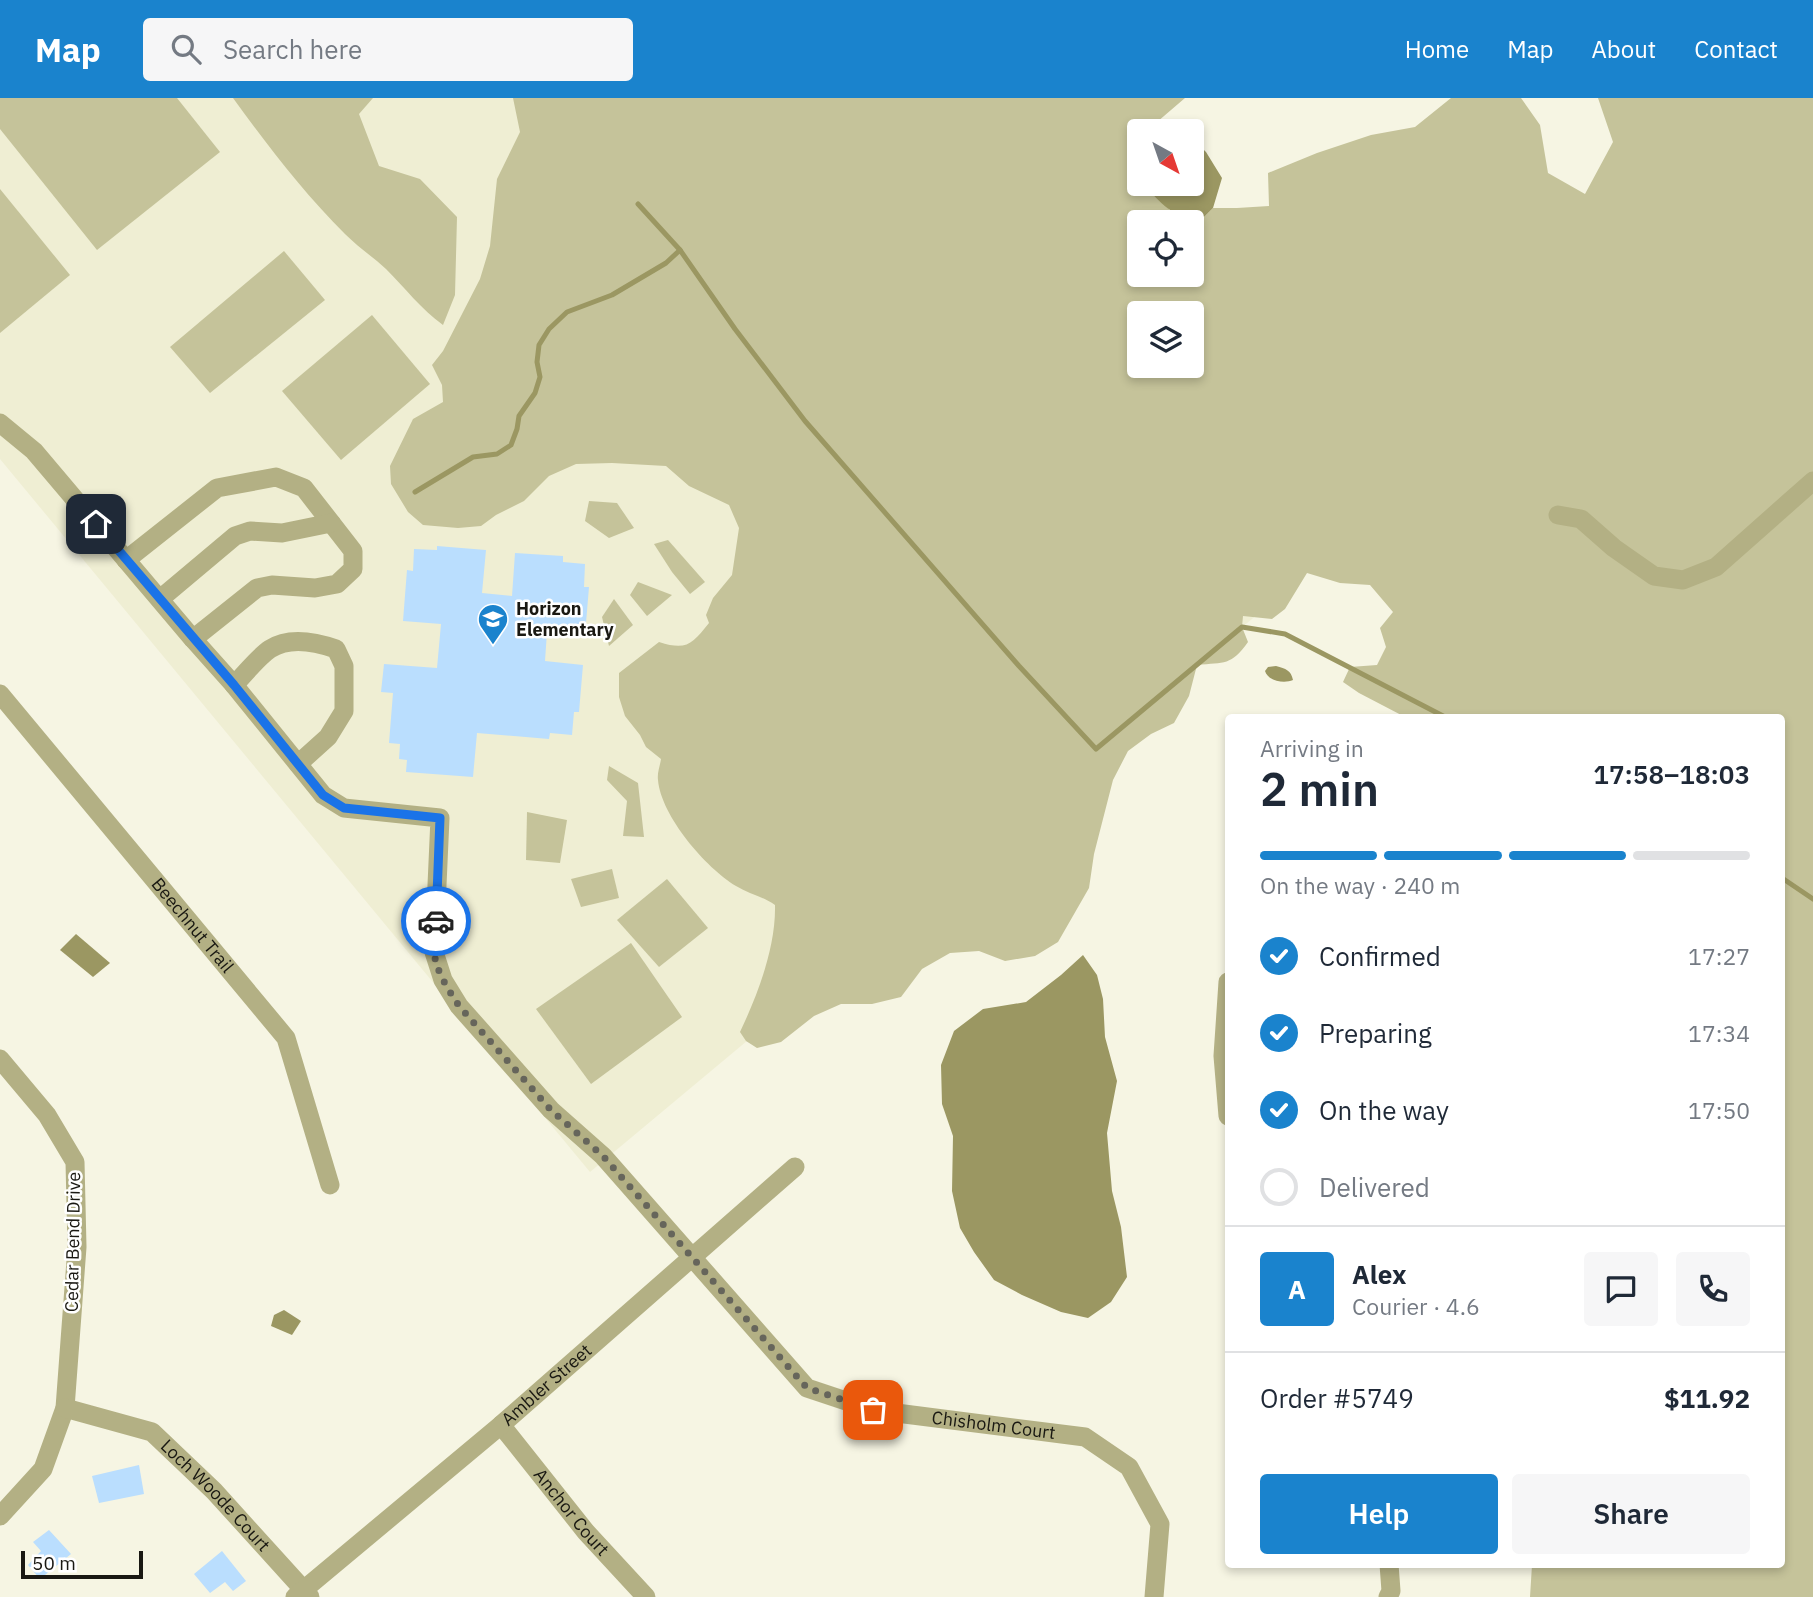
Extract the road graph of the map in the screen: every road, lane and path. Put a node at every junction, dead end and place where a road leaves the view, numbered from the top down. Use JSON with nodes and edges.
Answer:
{"nodes":[{"id":1,"x":0,"y":423,"type":"edge"},
{"id":2,"x":1813,"y":481,"type":"edge"},
{"id":3,"x":1558,"y":515,"type":"dead end"},
{"id":4,"x":331,"y":523,"type":"junction"},
{"id":5,"x":126,"y":560,"type":"junction"},
{"id":6,"x":160,"y":599,"type":"junction"},
{"id":7,"x":193,"y":639,"type":"junction"},
{"id":8,"x":234,"y":685,"type":"junction"},
{"id":9,"x":0,"y":694,"type":"edge"},
{"id":10,"x":298,"y":764,"type":"junction"},
{"id":11,"x":1225,"y":1026,"type":"edge"},
{"id":12,"x":0,"y":1059,"type":"edge"},
{"id":13,"x":1225,"y":1080,"type":"edge"},
{"id":14,"x":795,"y":1167,"type":"dead end"},
{"id":15,"x":330,"y":1185,"type":"dead end"},
{"id":16,"x":692,"y":1256,"type":"junction"},
{"id":17,"x":65,"y":1408,"type":"junction"},
{"id":18,"x":501,"y":1425,"type":"junction"},
{"id":19,"x":0,"y":1516,"type":"edge"},
{"id":20,"x":1389,"y":1568,"type":"edge"},
{"id":21,"x":303,"y":1594,"type":"edge"},
{"id":22,"x":646,"y":1597,"type":"edge"},
{"id":23,"x":1154,"y":1597,"type":"edge"},
{"id":24,"x":1388,"y":1597,"type":"edge"}],
"edges":[{"from":1,"to":5,"type":"street"},
{"from":2,"to":3,"type":"street"},
{"from":4,"to":5,"type":"street"},
{"from":4,"to":6,"type":"street"},
{"from":4,"to":7,"type":"street"},
{"from":5,"to":6,"type":"street"},
{"from":6,"to":7,"type":"street"},
{"from":7,"to":8,"type":"street"},
{"from":8,"to":10,"type":"street"},
{"from":8,"to":10,"type":"street"},
{"from":9,"to":15,"type":"street","name":"Beechnut Trail"},
{"from":10,"to":16,"type":"street","name":"Chisholm Court"},
{"from":11,"to":13,"type":"street"},
{"from":12,"to":17,"type":"street","name":"Cedar Bend Drive"},
{"from":14,"to":16,"type":"street","name":"Ambler Street"},
{"from":16,"to":18,"type":"street","name":"Ambler Street"},
{"from":16,"to":23,"type":"street","name":"Chisholm Court"},
{"from":17,"to":19,"type":"street","name":"Cedar Bend Drive"},
{"from":17,"to":21,"type":"street","name":"Loch Woode Court"},
{"from":18,"to":21,"type":"street","name":"Ambler Street"},
{"from":18,"to":22,"type":"street","name":"Anchor Court"},
{"from":20,"to":24,"type":"street"}]}
